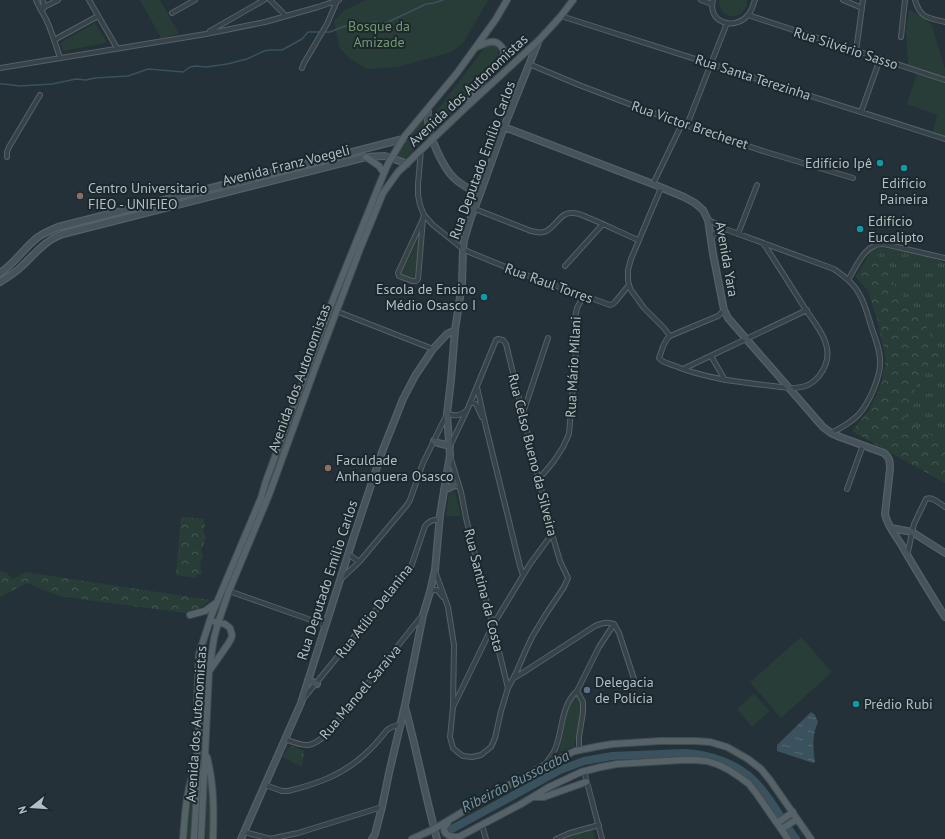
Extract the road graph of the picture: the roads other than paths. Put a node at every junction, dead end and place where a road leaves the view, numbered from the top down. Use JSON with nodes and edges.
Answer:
{"nodes":[{"id":1,"x":36,"y":0,"type":"edge"},
{"id":2,"x":43,"y":0,"type":"edge"},
{"id":3,"x":58,"y":0,"type":"edge"},
{"id":4,"x":90,"y":0,"type":"edge"},
{"id":5,"x":196,"y":0,"type":"edge"},
{"id":6,"x":264,"y":0,"type":"edge"},
{"id":7,"x":270,"y":0,"type":"edge"},
{"id":8,"x":338,"y":0,"type":"edge"},
{"id":9,"x":507,"y":0,"type":"edge"},
{"id":10,"x":573,"y":0,"type":"edge"},
{"id":11,"x":701,"y":0,"type":"edge"},
{"id":12,"x":755,"y":0,"type":"edge"},
{"id":13,"x":843,"y":0,"type":"edge"},
{"id":14,"x":863,"y":0,"type":"edge"},
{"id":15,"x":905,"y":0,"type":"edge"},
{"id":16,"x":915,"y":0,"type":"edge"},
{"id":17,"x":713,"y":2,"type":"edge"},
{"id":18,"x":42,"y":8,"type":"junction"},
{"id":19,"x":862,"y":8,"type":"junction"},
{"id":20,"x":172,"y":13,"type":"dead end"},
{"id":21,"x":748,"y":15,"type":"junction"},
{"id":22,"x":98,"y":16,"type":"junction"},
{"id":23,"x":286,"y":16,"type":"junction"},
{"id":24,"x":561,"y":16,"type":"junction"},
{"id":25,"x":945,"y":22,"type":"edge"},
{"id":26,"x":726,"y":24,"type":"junction"},
{"id":27,"x":206,"y":34,"type":"junction"},
{"id":28,"x":901,"y":37,"type":"dead end"},
{"id":29,"x":54,"y":40,"type":"junction"},
{"id":30,"x":539,"y":40,"type":"junction"},
{"id":31,"x":475,"y":47,"type":"junction"},
{"id":32,"x":117,"y":48,"type":"junction"},
{"id":33,"x":856,"y":51,"type":"junction"},
{"id":34,"x":60,"y":58,"type":"junction"},
{"id":35,"x":880,"y":59,"type":"junction"},
{"id":36,"x":518,"y":60,"type":"junction"},
{"id":37,"x":530,"y":64,"type":"junction"},
{"id":38,"x":711,"y":64,"type":"junction"},
{"id":39,"x":0,"y":68,"type":"edge"},
{"id":40,"x":302,"y":68,"type":"dead end"},
{"id":41,"x":945,"y":80,"type":"edge"},
{"id":42,"x":40,"y":95,"type":"dead end"},
{"id":43,"x":428,"y":109,"type":"junction"},
{"id":44,"x":463,"y":110,"type":"junction"},
{"id":45,"x":861,"y":112,"type":"junction"},
{"id":46,"x":684,"y":125,"type":"junction"},
{"id":47,"x":504,"y":127,"type":"junction"},
{"id":48,"x":945,"y":138,"type":"edge"},
{"id":49,"x":403,"y":139,"type":"junction"},
{"id":50,"x":433,"y":139,"type":"junction"},
{"id":51,"x":421,"y":150,"type":"junction"},
{"id":52,"x":7,"y":156,"type":"dead end"},
{"id":53,"x":334,"y":156,"type":"junction"},
{"id":54,"x":366,"y":157,"type":"junction"},
{"id":55,"x":392,"y":158,"type":"junction"},
{"id":56,"x":407,"y":164,"type":"junction"},
{"id":57,"x":336,"y":165,"type":"junction"},
{"id":58,"x":384,"y":173,"type":"junction"},
{"id":59,"x":853,"y":178,"type":"dead end"},
{"id":60,"x":653,"y":184,"type":"junction"},
{"id":61,"x":757,"y":185,"type":"dead end"},
{"id":62,"x":660,"y":188,"type":"junction"},
{"id":63,"x":480,"y":194,"type":"junction"},
{"id":64,"x":474,"y":209,"type":"junction"},
{"id":65,"x":424,"y":217,"type":"junction"},
{"id":66,"x":708,"y":220,"type":"junction"},
{"id":67,"x":603,"y":224,"type":"junction"},
{"id":68,"x":725,"y":229,"type":"junction"},
{"id":69,"x":42,"y":234,"type":"junction"},
{"id":70,"x":738,"y":234,"type":"junction"},
{"id":71,"x":711,"y":238,"type":"junction"},
{"id":72,"x":638,"y":240,"type":"junction"},
{"id":73,"x":34,"y":241,"type":"junction"},
{"id":74,"x":47,"y":242,"type":"junction"},
{"id":75,"x":763,"y":243,"type":"junction"},
{"id":76,"x":42,"y":246,"type":"junction"},
{"id":77,"x":463,"y":249,"type":"junction"},
{"id":78,"x":945,"y":258,"type":"edge"},
{"id":79,"x":565,"y":266,"type":"dead end"},
{"id":80,"x":0,"y":272,"type":"edge"},
{"id":81,"x":848,"y":280,"type":"junction"},
{"id":82,"x":0,"y":282,"type":"edge"},
{"id":83,"x":629,"y":285,"type":"junction"},
{"id":84,"x":584,"y":295,"type":"junction"},
{"id":85,"x":724,"y":310,"type":"junction"},
{"id":86,"x":807,"y":310,"type":"junction"},
{"id":87,"x":336,"y":311,"type":"junction"},
{"id":88,"x":718,"y":316,"type":"junction"},
{"id":89,"x":728,"y":318,"type":"junction"},
{"id":90,"x":455,"y":330,"type":"junction"},
{"id":91,"x":670,"y":336,"type":"junction"},
{"id":92,"x":548,"y":338,"type":"dead end"},
{"id":93,"x":747,"y":339,"type":"junction"},
{"id":94,"x":433,"y":349,"type":"junction"},
{"id":95,"x":711,"y":356,"type":"junction"},
{"id":96,"x":683,"y":369,"type":"junction"},
{"id":97,"x":725,"y":380,"type":"junction"},
{"id":98,"x":477,"y":386,"type":"junction"},
{"id":99,"x":790,"y":388,"type":"junction"},
{"id":100,"x":471,"y":402,"type":"junction"},
{"id":101,"x":468,"y":408,"type":"junction"},
{"id":102,"x":447,"y":414,"type":"junction"},
{"id":103,"x":523,"y":414,"type":"junction"},
{"id":104,"x":458,"y":415,"type":"junction"},
{"id":105,"x":485,"y":423,"type":"junction"},
{"id":106,"x":461,"y":425,"type":"junction"},
{"id":107,"x":831,"y":433,"type":"junction"},
{"id":108,"x":434,"y":441,"type":"junction"},
{"id":109,"x":863,"y":445,"type":"junction"},
{"id":110,"x":450,"y":446,"type":"junction"},
{"id":111,"x":450,"y":455,"type":"junction"},
{"id":112,"x":448,"y":469,"type":"junction"},
{"id":113,"x":539,"y":479,"type":"junction"},
{"id":114,"x":456,"y":485,"type":"junction"},
{"id":115,"x":847,"y":489,"type":"dead end"},
{"id":116,"x":444,"y":490,"type":"junction"},
{"id":117,"x":461,"y":492,"type":"junction"},
{"id":118,"x":945,"y":507,"type":"edge"},
{"id":119,"x":440,"y":520,"type":"junction"},
{"id":120,"x":891,"y":528,"type":"junction"},
{"id":121,"x":912,"y":532,"type":"junction"},
{"id":122,"x":552,"y":534,"type":"junction"},
{"id":123,"x":945,"y":553,"type":"edge"},
{"id":124,"x":348,"y":554,"type":"junction"},
{"id":125,"x":907,"y":556,"type":"junction"},
{"id":126,"x":359,"y":562,"type":"junction"},
{"id":127,"x":435,"y":570,"type":"junction"},
{"id":128,"x":523,"y":575,"type":"junction"},
{"id":129,"x":339,"y":580,"type":"junction"},
{"id":130,"x":229,"y":591,"type":"junction"},
{"id":131,"x":430,"y":592,"type":"junction"},
{"id":132,"x":217,"y":602,"type":"junction"},
{"id":133,"x":448,"y":607,"type":"junction"},
{"id":134,"x":190,"y":615,"type":"dead end"},
{"id":135,"x":423,"y":615,"type":"junction"},
{"id":136,"x":945,"y":617,"type":"edge"},
{"id":137,"x":210,"y":621,"type":"junction"},
{"id":138,"x":218,"y":623,"type":"junction"},
{"id":139,"x":614,"y":624,"type":"junction"},
{"id":140,"x":325,"y":625,"type":"junction"},
{"id":141,"x":493,"y":625,"type":"junction"},
{"id":142,"x":209,"y":671,"type":"junction"},
{"id":143,"x":513,"y":678,"type":"junction"},
{"id":144,"x":308,"y":680,"type":"junction"},
{"id":145,"x":317,"y":684,"type":"junction"},
{"id":146,"x":636,"y":685,"type":"dead end"},
{"id":147,"x":508,"y":688,"type":"junction"},
{"id":148,"x":577,"y":691,"type":"junction"},
{"id":149,"x":300,"y":703,"type":"junction"},
{"id":150,"x":405,"y":705,"type":"junction"},
{"id":151,"x":453,"y":707,"type":"junction"},
{"id":152,"x":401,"y":724,"type":"junction"},
{"id":153,"x":412,"y":732,"type":"junction"},
{"id":154,"x":285,"y":739,"type":"junction"},
{"id":155,"x":580,"y":750,"type":"junction"},
{"id":156,"x":205,"y":752,"type":"junction"},
{"id":157,"x":197,"y":762,"type":"junction"},
{"id":158,"x":545,"y":765,"type":"junction"},
{"id":159,"x":584,"y":770,"type":"junction"},
{"id":160,"x":201,"y":773,"type":"junction"},
{"id":161,"x":586,"y":782,"type":"junction"},
{"id":162,"x":265,"y":785,"type":"junction"},
{"id":163,"x":533,"y":797,"type":"junction"},
{"id":164,"x":382,"y":807,"type":"junction"},
{"id":165,"x":791,"y":813,"type":"junction"},
{"id":166,"x":451,"y":819,"type":"junction"},
{"id":167,"x":795,"y":820,"type":"junction"},
{"id":168,"x":778,"y":822,"type":"junction"},
{"id":169,"x":482,"y":825,"type":"junction"},
{"id":170,"x":599,"y":825,"type":"junction"},
{"id":171,"x":434,"y":829,"type":"junction"},
{"id":172,"x":783,"y":829,"type":"junction"},
{"id":173,"x":244,"y":832,"type":"junction"},
{"id":174,"x":457,"y":838,"type":"edge"},
{"id":175,"x":183,"y":839,"type":"edge"},
{"id":176,"x":194,"y":839,"type":"edge"},
{"id":177,"x":201,"y":839,"type":"edge"},
{"id":178,"x":214,"y":839,"type":"edge"},
{"id":179,"x":241,"y":839,"type":"edge"},
{"id":180,"x":372,"y":839,"type":"edge"},
{"id":181,"x":412,"y":839,"type":"edge"},
{"id":182,"x":437,"y":839,"type":"edge"},
{"id":183,"x":486,"y":839,"type":"edge"},
{"id":184,"x":556,"y":839,"type":"edge"},
{"id":185,"x":602,"y":839,"type":"edge"},
{"id":186,"x":788,"y":839,"type":"edge"},
{"id":187,"x":812,"y":839,"type":"edge"}],
"edges":[{"from":1,"to":18,"type":"street"},
{"from":2,"to":18,"type":"street"},
{"from":3,"to":18,"type":"street"},
{"from":4,"to":22,"type":"street"},
{"from":5,"to":20,"type":"street"},
{"from":6,"to":27,"type":"street"},
{"from":7,"to":23,"type":"street"},
{"from":8,"to":23,"type":"street"},
{"from":8,"to":40,"type":"street"},
{"from":9,"to":31,"type":"main road","name":"Avenida dos Autonomistas"},
{"from":10,"to":24,"type":"main road","name":"Avenida dos Autonomistas"},
{"from":11,"to":17,"type":"street"},
{"from":12,"to":21,"type":"street"},
{"from":13,"to":19,"type":"street"},
{"from":14,"to":19,"type":"street"},
{"from":15,"to":28,"type":"street"},
{"from":16,"to":25,"type":"street"},
{"from":17,"to":26,"type":"street"},
{"from":18,"to":29,"type":"street"},
{"from":19,"to":33,"type":"street"},
{"from":21,"to":26,"type":"street"},
{"from":21,"to":33,"type":"street","name":"Rua Silvério Sasso"},
{"from":22,"to":29,"type":"street"},
{"from":22,"to":32,"type":"street"},
{"from":23,"to":27,"type":"street"},
{"from":24,"to":30,"type":"main road","name":"Avenida dos Autonomistas"},
{"from":24,"to":38,"type":"street","name":"Rua Santa Terezinha"},
{"from":26,"to":38,"type":"street"},
{"from":27,"to":32,"type":"street"},
{"from":29,"to":34,"type":"street"},
{"from":30,"to":36,"type":"main road","name":"Avenida dos Autonomistas"},
{"from":30,"to":37,"type":"street","name":"Rua Deputado Emílio Carlos"},
{"from":31,"to":43,"type":"main road","name":"Avenida dos Autonomistas"},
{"from":31,"to":44,"type":"main road"},
{"from":32,"to":34,"type":"street"},
{"from":33,"to":35,"type":"street","name":"Rua Silvério Sasso"},
{"from":34,"to":39,"type":"street"},
{"from":35,"to":41,"type":"street","name":"Rua Silvério Sasso"},
{"from":35,"to":45,"type":"street"},
{"from":36,"to":37,"type":"street"},
{"from":36,"to":44,"type":"main road","name":"Avenida dos Autonomistas"},
{"from":37,"to":46,"type":"street","name":"Rua Victor Brecheret"},
{"from":37,"to":47,"type":"street","name":"Rua Deputado Emílio Carlos"},
{"from":38,"to":45,"type":"street","name":"Rua Santa Terezinha"},
{"from":38,"to":46,"type":"street"},
{"from":42,"to":52,"type":"street"},
{"from":43,"to":49,"type":"main road","name":"Avenida dos Autonomistas"},
{"from":43,"to":50,"type":"street"},
{"from":44,"to":50,"type":"main road","name":"Avenida dos Autonomistas"},
{"from":45,"to":48,"type":"street","name":"Rua Santa Terezinha"},
{"from":46,"to":59,"type":"street","name":"Rua Victor Brecheret"},
{"from":46,"to":60,"type":"street"},
{"from":47,"to":60,"type":"street","name":"Avenida Yara"},
{"from":47,"to":63,"type":"street","name":"Rua Deputado Emílio Carlos"},
{"from":49,"to":53,"type":"street","name":"Avenida Franz Voegeli"},
{"from":49,"to":55,"type":"main road","name":"Avenida dos Autonomistas"},
{"from":50,"to":51,"type":"main road","name":"Avenida dos Autonomistas"},
{"from":50,"to":63,"type":"street"},
{"from":51,"to":56,"type":"main road","name":"Avenida dos Autonomistas"},
{"from":51,"to":65,"type":"street"},
{"from":53,"to":57,"type":"street"},
{"from":53,"to":69,"type":"street","name":"Avenida Franz Voegeli"},
{"from":54,"to":55,"type":"street","name":"Avenida Franz Voegeli"},
{"from":54,"to":57,"type":"street","name":"Avenida Franz Voegeli"},
{"from":54,"to":58,"type":"main road"},
{"from":55,"to":56,"type":"street","name":"Avenida Franz Voegeli"},
{"from":55,"to":58,"type":"main road","name":"Avenida dos Autonomistas"},
{"from":56,"to":87,"type":"main road","name":"Avenida dos Autonomistas"},
{"from":57,"to":74,"type":"street","name":"Avenida Franz Voegeli"},
{"from":58,"to":132,"type":"main road","name":"Avenida dos Autonomistas"},
{"from":60,"to":62,"type":"street","name":"Avenida Yara"},
{"from":61,"to":70,"type":"street"},
{"from":62,"to":66,"type":"street","name":"Avenida Yara"},
{"from":62,"to":72,"type":"street"},
{"from":63,"to":64,"type":"street","name":"Rua Deputado Emílio Carlos"},
{"from":64,"to":67,"type":"street"},
{"from":64,"to":77,"type":"street","name":"Rua Deputado Emílio Carlos"},
{"from":65,"to":65,"type":"street"},
{"from":65,"to":77,"type":"street","name":"Rua Raul Torres"},
{"from":66,"to":68,"type":"street"},
{"from":66,"to":71,"type":"street","name":"Avenida Yara"},
{"from":67,"to":72,"type":"street"},
{"from":67,"to":79,"type":"street"},
{"from":68,"to":70,"type":"street"},
{"from":68,"to":71,"type":"street"},
{"from":69,"to":73,"type":"street","name":"Avenida Franz Voegeli"},
{"from":69,"to":74,"type":"street"},
{"from":70,"to":75,"type":"street"},
{"from":71,"to":85,"type":"street","name":"Avenida Yara"},
{"from":72,"to":83,"type":"street"},
{"from":73,"to":76,"type":"street"},
{"from":73,"to":80,"type":"street","name":"Avenida Franz Voegeli"},
{"from":74,"to":76,"type":"street","name":"Avenida Franz Voegeli"},
{"from":75,"to":81,"type":"street"},
{"from":75,"to":86,"type":"street"},
{"from":76,"to":82,"type":"street","name":"Avenida Franz Voegeli"},
{"from":77,"to":84,"type":"street","name":"Rua Raul Torres"},
{"from":77,"to":90,"type":"street","name":"Rua Deputado Emílio Carlos"},
{"from":78,"to":81,"type":"street"},
{"from":81,"to":107,"type":"street"},
{"from":83,"to":84,"type":"street","name":"Rua Raul Torres"},
{"from":83,"to":91,"type":"street"},
{"from":84,"to":113,"type":"street","name":"Rua Mário Milani"},
{"from":85,"to":88,"type":"street"},
{"from":85,"to":89,"type":"street","name":"Avenida Yara"},
{"from":86,"to":93,"type":"street"},
{"from":86,"to":99,"type":"street"},
{"from":87,"to":94,"type":"street"},
{"from":87,"to":130,"type":"main road","name":"Avenida dos Autonomistas"},
{"from":88,"to":89,"type":"street"},
{"from":88,"to":91,"type":"street"},
{"from":89,"to":93,"type":"street","name":"Avenida Yara"},
{"from":90,"to":94,"type":"street","name":"Rua Deputado Emílio Carlos"},
{"from":90,"to":102,"type":"street"},
{"from":91,"to":96,"type":"street"},
{"from":92,"to":103,"type":"street"},
{"from":93,"to":95,"type":"street"},
{"from":93,"to":99,"type":"street","name":"Avenida Yara"},
{"from":94,"to":124,"type":"street","name":"Rua Deputado Emílio Carlos"},
{"from":95,"to":96,"type":"street"},
{"from":95,"to":97,"type":"street"},
{"from":96,"to":97,"type":"street"},
{"from":97,"to":99,"type":"street"},
{"from":98,"to":100,"type":"street"},
{"from":98,"to":103,"type":"street","name":"Rua Celso Bueno da Silveira"},
{"from":98,"to":105,"type":"street"},
{"from":99,"to":107,"type":"street","name":"Avenida Yara"},
{"from":100,"to":101,"type":"street"},
{"from":100,"to":105,"type":"street"},
{"from":101,"to":104,"type":"street"},
{"from":101,"to":106,"type":"street"},
{"from":102,"to":104,"type":"street"},
{"from":102,"to":108,"type":"street"},
{"from":102,"to":110,"type":"street"},
{"from":103,"to":113,"type":"street","name":"Rua Celso Bueno da Silveira"},
{"from":104,"to":106,"type":"street"},
{"from":105,"to":128,"type":"street"},
{"from":106,"to":110,"type":"street"},
{"from":107,"to":109,"type":"street","name":"Avenida Yara"},
{"from":108,"to":110,"type":"street"},
{"from":108,"to":126,"type":"street"},
{"from":109,"to":115,"type":"street"},
{"from":109,"to":120,"type":"street","name":"Avenida Yara"},
{"from":110,"to":111,"type":"street"},
{"from":111,"to":112,"type":"street"},
{"from":111,"to":117,"type":"street","name":"Rua Santina da Costa"},
{"from":112,"to":114,"type":"street","name":"Rua Santina da Costa"},
{"from":112,"to":116,"type":"street"},
{"from":113,"to":122,"type":"street","name":"Rua Celso Bueno da Silveira"},
{"from":114,"to":116,"type":"street"},
{"from":114,"to":117,"type":"street","name":"Rua Santina da Costa"},
{"from":116,"to":119,"type":"street"},
{"from":117,"to":141,"type":"street","name":"Rua Santina da Costa"},
{"from":118,"to":121,"type":"street"},
{"from":119,"to":127,"type":"street"},
{"from":119,"to":145,"type":"street","name":"Rua Atílio Delanina"},
{"from":120,"to":121,"type":"street"},
{"from":120,"to":125,"type":"street"},
{"from":121,"to":123,"type":"street"},
{"from":121,"to":125,"type":"street"},
{"from":122,"to":128,"type":"street"},
{"from":122,"to":143,"type":"street","name":"Rua Celso Bueno da Silveira"},
{"from":124,"to":126,"type":"street"},
{"from":124,"to":129,"type":"street","name":"Rua Deputado Emílio Carlos"},
{"from":125,"to":136,"type":"street"},
{"from":126,"to":129,"type":"street"},
{"from":127,"to":131,"type":"street"},
{"from":127,"to":133,"type":"street"},
{"from":128,"to":141,"type":"street"},
{"from":129,"to":140,"type":"street","name":"Rua Deputado Emílio Carlos"},
{"from":130,"to":138,"type":"main road","name":"Avenida dos Autonomistas"},
{"from":130,"to":140,"type":"street"},
{"from":131,"to":133,"type":"street"},
{"from":131,"to":135,"type":"street"},
{"from":132,"to":134,"type":"main road"},
{"from":132,"to":137,"type":"main road","name":"Avenida dos Autonomistas"},
{"from":133,"to":151,"type":"street"},
{"from":135,"to":150,"type":"street"},
{"from":135,"to":154,"type":"street","name":"Rua Manoel Saraiva"},
{"from":137,"to":138,"type":"main road"},
{"from":137,"to":157,"type":"main road","name":"Avenida dos Autonomistas"},
{"from":138,"to":142,"type":"main road","name":"Avenida dos Autonomistas"},
{"from":138,"to":142,"type":"main road"},
{"from":139,"to":143,"type":"street"},
{"from":139,"to":146,"type":"street"},
{"from":139,"to":148,"type":"street"},
{"from":140,"to":144,"type":"street","name":"Rua Deputado Emílio Carlos"},
{"from":141,"to":147,"type":"street","name":"Rua Santina da Costa"},
{"from":141,"to":151,"type":"street"},
{"from":142,"to":156,"type":"main road","name":"Avenida dos Autonomistas"},
{"from":143,"to":147,"type":"street"},
{"from":144,"to":145,"type":"street"},
{"from":144,"to":149,"type":"street","name":"Rua Deputado Emílio Carlos"},
{"from":145,"to":149,"type":"street","name":"Rua Atílio Delanina"},
{"from":147,"to":151,"type":"street"},
{"from":148,"to":155,"type":"street"},
{"from":148,"to":158,"type":"street"},
{"from":149,"to":154,"type":"street","name":"Rua Deputado Emílio Carlos"},
{"from":150,"to":152,"type":"street"},
{"from":150,"to":153,"type":"street"},
{"from":152,"to":153,"type":"street"},
{"from":152,"to":162,"type":"street"},
{"from":152,"to":164,"type":"street"},
{"from":153,"to":171,"type":"street"},
{"from":154,"to":162,"type":"street","name":"Rua Deputado Emílio Carlos"},
{"from":155,"to":158,"type":"main road"},
{"from":155,"to":165,"type":"main road"},
{"from":156,"to":160,"type":"main road","name":"Avenida dos Autonomistas"},
{"from":156,"to":178,"type":"main road"},
{"from":157,"to":160,"type":"main road","name":"Avenida dos Autonomistas"},
{"from":157,"to":175,"type":"main road"},
{"from":158,"to":166,"type":"main road"},
{"from":159,"to":161,"type":"street"},
{"from":159,"to":163,"type":"main road"},
{"from":159,"to":168,"type":"main road"},
{"from":160,"to":176,"type":"main road"},
{"from":160,"to":177,"type":"main road","name":"Avenida dos Autonomistas"},
{"from":161,"to":163,"type":"main road"},
{"from":161,"to":170,"type":"street"},
{"from":162,"to":173,"type":"street","name":"Rua Deputado Emílio Carlos"},
{"from":163,"to":169,"type":"main road"},
{"from":164,"to":173,"type":"street"},
{"from":164,"to":180,"type":"street"},
{"from":165,"to":167,"type":"main road"},
{"from":165,"to":168,"type":"main road"},
{"from":166,"to":171,"type":"main road"},
{"from":166,"to":174,"type":"main road"},
{"from":167,"to":172,"type":"main road"},
{"from":167,"to":187,"type":"main road"},
{"from":168,"to":172,"type":"main road"},
{"from":169,"to":174,"type":"main road"},
{"from":169,"to":183,"type":"street"},
{"from":170,"to":184,"type":"street"},
{"from":170,"to":185,"type":"street"},
{"from":171,"to":181,"type":"main road"},
{"from":171,"to":182,"type":"street"},
{"from":172,"to":186,"type":"main road"},
{"from":173,"to":179,"type":"street","name":"Rua Deputado Emílio Carlos"}]}
